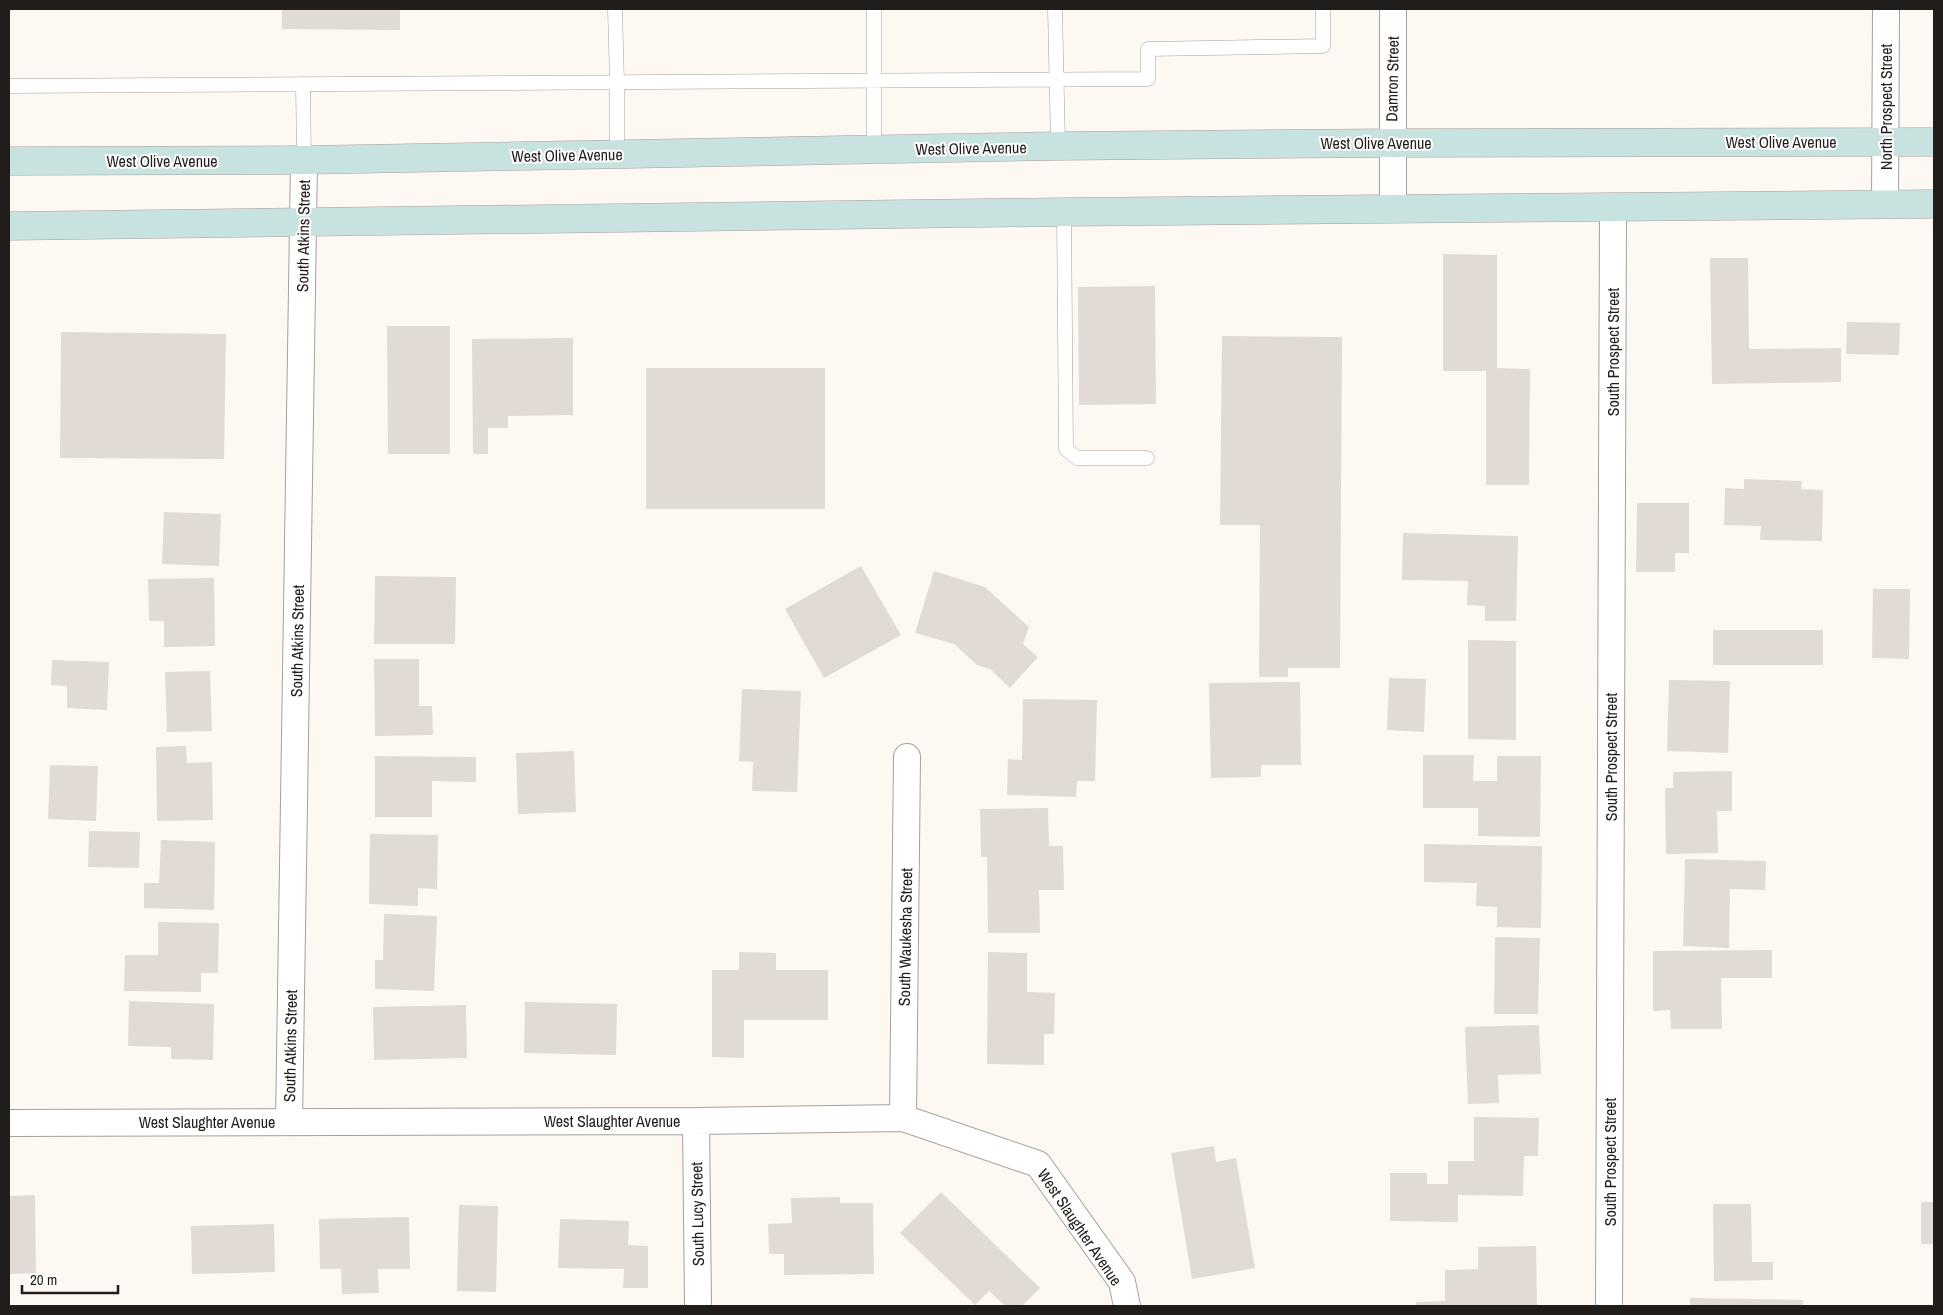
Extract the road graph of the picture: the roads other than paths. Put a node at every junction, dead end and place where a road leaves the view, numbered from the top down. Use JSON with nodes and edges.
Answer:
{"nodes":[{"id":1,"x":615,"y":9,"type":"edge"},
{"id":2,"x":874,"y":9,"type":"edge"},
{"id":3,"x":1055,"y":9,"type":"edge"},
{"id":4,"x":1323,"y":9,"type":"edge"},
{"id":5,"x":1393,"y":9,"type":"edge"},
{"id":6,"x":1886,"y":9,"type":"edge"},
{"id":7,"x":1056,"y":79,"type":"junction"},
{"id":8,"x":874,"y":80,"type":"junction"},
{"id":9,"x":617,"y":82,"type":"junction"},
{"id":10,"x":302,"y":84,"type":"junction"},
{"id":11,"x":9,"y":86,"type":"edge"},
{"id":12,"x":1885,"y":142,"type":"junction"},
{"id":13,"x":1934,"y":142,"type":"edge"},
{"id":14,"x":1392,"y":143,"type":"junction"},
{"id":15,"x":1058,"y":146,"type":"junction"},
{"id":16,"x":874,"y":150,"type":"junction"},
{"id":17,"x":617,"y":154,"type":"junction"},
{"id":18,"x":304,"y":160,"type":"junction"},
{"id":19,"x":9,"y":161,"type":"edge"},
{"id":20,"x":1885,"y":204,"type":"junction"},
{"id":21,"x":1934,"y":204,"type":"edge"},
{"id":22,"x":1613,"y":208,"type":"junction"},
{"id":23,"x":1393,"y":209,"type":"junction"},
{"id":24,"x":1064,"y":212,"type":"junction"},
{"id":25,"x":304,"y":221,"type":"junction"},
{"id":26,"x":9,"y":226,"type":"edge"},
{"id":27,"x":1147,"y":458,"type":"dead end"},
{"id":28,"x":907,"y":757,"type":"dead end"},
{"id":29,"x":903,"y":1118,"type":"junction"},
{"id":30,"x":696,"y":1121,"type":"junction"},
{"id":31,"x":289,"y":1122,"type":"junction"},
{"id":32,"x":9,"y":1123,"type":"edge"},
{"id":33,"x":698,"y":1306,"type":"edge"},
{"id":34,"x":1127,"y":1306,"type":"edge"},
{"id":35,"x":1609,"y":1306,"type":"edge"}],
"edges":[{"from":1,"to":9,"type":"lane"},
{"from":2,"to":8,"type":"lane"},
{"from":3,"to":7,"type":"lane"},
{"from":4,"to":7,"type":"lane"},
{"from":5,"to":14,"type":"street","name":"Damron Street"},
{"from":6,"to":12,"type":"street","name":"North Prospect Street"},
{"from":7,"to":8,"type":"lane"},
{"from":7,"to":15,"type":"lane"},
{"from":8,"to":9,"type":"lane"},
{"from":8,"to":16,"type":"lane"},
{"from":9,"to":10,"type":"lane"},
{"from":9,"to":17,"type":"lane"},
{"from":10,"to":11,"type":"lane"},
{"from":10,"to":18,"type":"lane"},
{"from":12,"to":13,"type":"main road","name":"West Olive Avenue"},
{"from":12,"to":14,"type":"main road","name":"West Olive Avenue"},
{"from":12,"to":20,"type":"street","name":"North Prospect Street"},
{"from":14,"to":15,"type":"main road","name":"West Olive Avenue"},
{"from":14,"to":23,"type":"street","name":"Damron Street"},
{"from":15,"to":16,"type":"main road","name":"West Olive Avenue"},
{"from":16,"to":17,"type":"main road","name":"West Olive Avenue"},
{"from":17,"to":18,"type":"main road","name":"West Olive Avenue"},
{"from":18,"to":19,"type":"main road","name":"West Olive Avenue"},
{"from":18,"to":25,"type":"street","name":"South Atkins Street"},
{"from":20,"to":21,"type":"main road"},
{"from":20,"to":22,"type":"main road"},
{"from":22,"to":23,"type":"main road"},
{"from":22,"to":35,"type":"street","name":"South Prospect Street"},
{"from":23,"to":24,"type":"main road"},
{"from":24,"to":25,"type":"main road"},
{"from":24,"to":27,"type":"lane"},
{"from":25,"to":26,"type":"main road"},
{"from":25,"to":31,"type":"street","name":"South Atkins Street"},
{"from":28,"to":29,"type":"street","name":"South Waukesha Street"},
{"from":29,"to":30,"type":"street","name":"West Slaughter Avenue"},
{"from":29,"to":34,"type":"street","name":"West Slaughter Avenue"},
{"from":30,"to":31,"type":"street","name":"West Slaughter Avenue"},
{"from":30,"to":33,"type":"street","name":"South Lucy Street"},
{"from":31,"to":32,"type":"street","name":"West Slaughter Avenue"}]}
